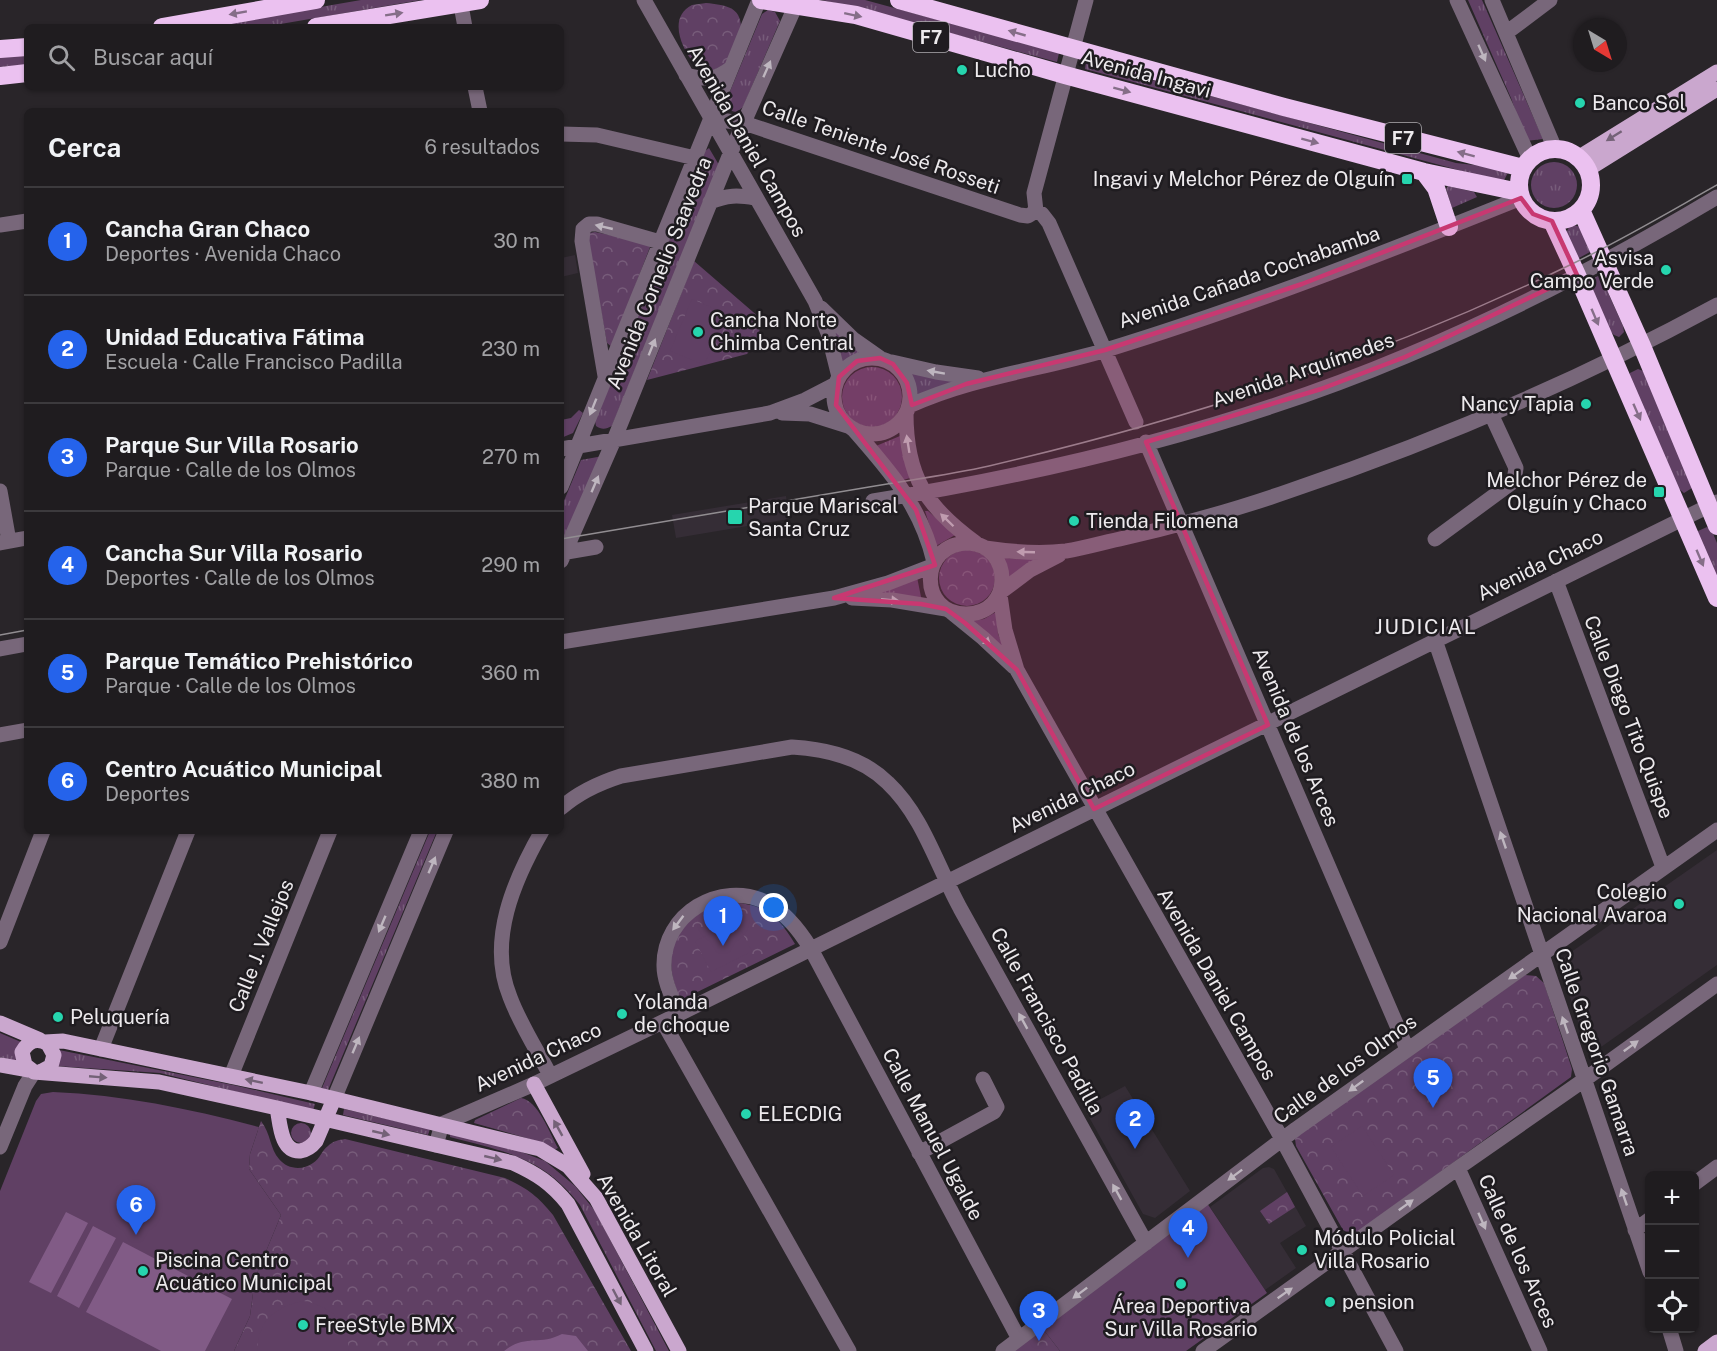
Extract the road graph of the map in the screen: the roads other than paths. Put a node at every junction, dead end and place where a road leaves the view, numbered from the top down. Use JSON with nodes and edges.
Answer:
{"nodes":[{"id":1,"x":316,"y":0,"type":"edge"},
{"id":2,"x":480,"y":0,"type":"edge"},
{"id":3,"x":644,"y":0,"type":"edge"},
{"id":4,"x":760,"y":0,"type":"edge"},
{"id":5,"x":899,"y":0,"type":"edge"},
{"id":6,"x":1086,"y":0,"type":"edge"},
{"id":7,"x":1492,"y":0,"type":"edge"},
{"id":8,"x":1550,"y":0,"type":"edge"},
{"id":9,"x":460,"y":1,"type":"edge"},
{"id":10,"x":1455,"y":1,"type":"edge"},
{"id":11,"x":796,"y":2,"type":"edge"},
{"id":12,"x":179,"y":24,"type":"edge"},
{"id":13,"x":333,"y":24,"type":"edge"},
{"id":14,"x":464,"y":24,"type":"edge"},
{"id":15,"x":1506,"y":33,"type":"junction"},
{"id":16,"x":24,"y":47,"type":"edge"},
{"id":17,"x":1073,"y":48,"type":"junction"},
{"id":18,"x":0,"y":49,"type":"edge"},
{"id":19,"x":732,"y":68,"type":"junction"},
{"id":20,"x":1717,"y":72,"type":"edge"},
{"id":21,"x":24,"y":73,"type":"edge"},
{"id":22,"x":0,"y":75,"type":"edge"},
{"id":23,"x":686,"y":75,"type":"junction"},
{"id":24,"x":1065,"y":75,"type":"junction"},
{"id":25,"x":1717,"y":88,"type":"edge"},
{"id":26,"x":476,"y":90,"type":"edge"},
{"id":27,"x":479,"y":108,"type":"edge"},
{"id":28,"x":710,"y":119,"type":"junction"},
{"id":29,"x":744,"y":123,"type":"junction"},
{"id":30,"x":564,"y":134,"type":"edge"},
{"id":31,"x":1556,"y":149,"type":"junction"},
{"id":32,"x":730,"y":154,"type":"junction"},
{"id":33,"x":695,"y":158,"type":"junction"},
{"id":34,"x":1527,"y":163,"type":"junction"},
{"id":35,"x":1583,"y":164,"type":"junction"},
{"id":36,"x":1424,"y":172,"type":"junction"},
{"id":37,"x":1520,"y":195,"type":"junction"},
{"id":38,"x":1717,"y":197,"type":"edge"},
{"id":39,"x":755,"y":198,"type":"junction"},
{"id":40,"x":710,"y":202,"type":"junction"},
{"id":41,"x":1581,"y":210,"type":"junction"},
{"id":42,"x":1036,"y":211,"type":"junction"},
{"id":43,"x":24,"y":221,"type":"edge"},
{"id":44,"x":1552,"y":221,"type":"junction"},
{"id":45,"x":0,"y":225,"type":"edge"},
{"id":46,"x":1449,"y":227,"type":"junction"},
{"id":47,"x":660,"y":242,"type":"junction"},
{"id":48,"x":1604,"y":261,"type":"junction"},
{"id":49,"x":1577,"y":275,"type":"junction"},
{"id":50,"x":815,"y":301,"type":"junction"},
{"id":51,"x":1717,"y":304,"type":"edge"},
{"id":52,"x":1642,"y":345,"type":"junction"},
{"id":53,"x":1106,"y":350,"type":"junction"},
{"id":54,"x":1613,"y":358,"type":"junction"},
{"id":55,"x":883,"y":359,"type":"junction"},
{"id":56,"x":605,"y":377,"type":"junction"},
{"id":57,"x":987,"y":379,"type":"junction"},
{"id":58,"x":838,"y":381,"type":"junction"},
{"id":59,"x":908,"y":409,"type":"junction"},
{"id":60,"x":770,"y":413,"type":"junction"},
{"id":61,"x":1491,"y":414,"type":"junction"},
{"id":62,"x":1136,"y":422,"type":"dead end"},
{"id":63,"x":851,"y":427,"type":"junction"},
{"id":64,"x":614,"y":440,"type":"junction"},
{"id":65,"x":1146,"y":442,"type":"junction"},
{"id":66,"x":577,"y":446,"type":"junction"},
{"id":67,"x":564,"y":448,"type":"edge"},
{"id":68,"x":564,"y":479,"type":"edge"},
{"id":69,"x":0,"y":490,"type":"edge"},
{"id":70,"x":924,"y":492,"type":"junction"},
{"id":71,"x":907,"y":496,"type":"junction"},
{"id":72,"x":873,"y":501,"type":"dead end"},
{"id":73,"x":1713,"y":504,"type":"edge"},
{"id":74,"x":1683,"y":518,"type":"junction"},
{"id":75,"x":1181,"y":525,"type":"junction"},
{"id":76,"x":1717,"y":526,"type":"edge"},
{"id":77,"x":24,"y":539,"type":"edge"},
{"id":78,"x":1436,"y":539,"type":"dead end"},
{"id":79,"x":4,"y":542,"type":"edge"},
{"id":80,"x":980,"y":545,"type":"junction"},
{"id":81,"x":596,"y":547,"type":"dead end"},
{"id":82,"x":1067,"y":551,"type":"junction"},
{"id":83,"x":564,"y":552,"type":"edge"},
{"id":84,"x":564,"y":555,"type":"edge"},
{"id":85,"x":933,"y":564,"type":"junction"},
{"id":86,"x":1556,"y":581,"type":"junction"},
{"id":87,"x":1001,"y":593,"type":"junction"},
{"id":88,"x":834,"y":598,"type":"junction"},
{"id":89,"x":1717,"y":598,"type":"edge"},
{"id":90,"x":947,"y":610,"type":"junction"},
{"id":91,"x":1436,"y":640,"type":"junction"},
{"id":92,"x":564,"y":642,"type":"edge"},
{"id":93,"x":24,"y":645,"type":"edge"},
{"id":94,"x":0,"y":649,"type":"edge"},
{"id":95,"x":1017,"y":670,"type":"junction"},
{"id":96,"x":1268,"y":725,"type":"junction"},
{"id":97,"x":24,"y":731,"type":"edge"},
{"id":98,"x":0,"y":735,"type":"edge"},
{"id":99,"x":564,"y":806,"type":"edge"},
{"id":100,"x":1094,"y":809,"type":"junction"},
{"id":101,"x":1717,"y":830,"type":"edge"},
{"id":102,"x":42,"y":834,"type":"edge"},
{"id":103,"x":188,"y":834,"type":"edge"},
{"id":104,"x":329,"y":834,"type":"edge"},
{"id":105,"x":420,"y":834,"type":"edge"},
{"id":106,"x":445,"y":834,"type":"edge"},
{"id":107,"x":541,"y":834,"type":"edge"},
{"id":108,"x":1664,"y":867,"type":"junction"},
{"id":109,"x":946,"y":882,"type":"junction"},
{"id":110,"x":0,"y":942,"type":"edge"},
{"id":111,"x":811,"y":949,"type":"junction"},
{"id":112,"x":1542,"y":956,"type":"junction"},
{"id":113,"x":1714,"y":986,"type":"edge"},
{"id":114,"x":1717,"y":1003,"type":"edge"},
{"id":115,"x":679,"y":1014,"type":"junction"},
{"id":116,"x":663,"y":1022,"type":"junction"},
{"id":117,"x":0,"y":1023,"type":"edge"},
{"id":118,"x":43,"y":1041,"type":"junction"},
{"id":119,"x":101,"y":1049,"type":"junction"},
{"id":120,"x":1407,"y":1049,"type":"junction"},
{"id":121,"x":0,"y":1065,"type":"edge"},
{"id":122,"x":34,"y":1071,"type":"junction"},
{"id":123,"x":550,"y":1075,"type":"junction"},
{"id":124,"x":231,"y":1076,"type":"junction"},
{"id":125,"x":983,"y":1079,"type":"dead end"},
{"id":126,"x":1584,"y":1080,"type":"junction"},
{"id":127,"x":534,"y":1084,"type":"junction"},
{"id":128,"x":311,"y":1093,"type":"junction"},
{"id":129,"x":334,"y":1099,"type":"junction"},
{"id":130,"x":277,"y":1108,"type":"junction"},
{"id":131,"x":326,"y":1120,"type":"junction"},
{"id":132,"x":442,"y":1124,"type":"junction"},
{"id":133,"x":1282,"y":1140,"type":"junction"},
{"id":134,"x":436,"y":1145,"type":"junction"},
{"id":135,"x":0,"y":1147,"type":"edge"},
{"id":136,"x":919,"y":1153,"type":"junction"},
{"id":137,"x":1717,"y":1167,"type":"edge"},
{"id":138,"x":1458,"y":1168,"type":"junction"},
{"id":139,"x":1699,"y":1181,"type":"edge"},
{"id":140,"x":596,"y":1198,"type":"junction"},
{"id":141,"x":1645,"y":1223,"type":"edge"},
{"id":142,"x":1635,"y":1230,"type":"junction"},
{"id":143,"x":1146,"y":1243,"type":"junction"},
{"id":144,"x":1342,"y":1252,"type":"junction"},
{"id":145,"x":1645,"y":1258,"type":"edge"},
{"id":146,"x":1670,"y":1333,"type":"edge"},
{"id":147,"x":1019,"y":1339,"type":"junction"},
{"id":148,"x":1717,"y":1342,"type":"edge"},
{"id":149,"x":1205,"y":1350,"type":"edge"},
{"id":150,"x":646,"y":1351,"type":"edge"},
{"id":151,"x":679,"y":1351,"type":"edge"},
{"id":152,"x":849,"y":1351,"type":"edge"},
{"id":153,"x":1003,"y":1351,"type":"edge"},
{"id":154,"x":1396,"y":1351,"type":"edge"},
{"id":155,"x":1540,"y":1351,"type":"edge"},
{"id":156,"x":1676,"y":1351,"type":"edge"},
{"id":157,"x":1705,"y":1351,"type":"edge"}],
"edges":[{"from":1,"to":12,"type":"highway","one_way":true},
{"from":2,"to":9,"type":"highway"},
{"from":3,"to":23,"type":"street","name":"Avenida Daniel Campos"},
{"from":4,"to":11,"type":"highway","name":"Avenida Ingavi","number":"F7"},
{"from":4,"to":19,"type":"street","name":"Avenida Cornelio Saavedra"},
{"from":17,"to":5,"type":"highway","name":"Avenida Ingavi","number":"F7","one_way":true},
{"from":6,"to":17,"type":"street"},
{"from":7,"to":15,"type":"street"},
{"from":8,"to":15,"type":"street"},
{"from":13,"to":9,"type":"highway","one_way":true},
{"from":9,"to":14,"type":"street"},
{"from":10,"to":34,"type":"street","one_way":true},
{"from":11,"to":24,"type":"highway","name":"Avenida Ingavi","number":"F7","one_way":true},
{"from":29,"to":11,"type":"street","name":"Avenida Cornelio Saavedra","one_way":true},
{"from":15,"to":31,"type":"street"},
{"from":16,"to":18,"type":"highway"},
{"from":17,"to":24,"type":"street"},
{"from":34,"to":17,"type":"highway","name":"Avenida Ingavi","number":"F7","one_way":true},
{"from":19,"to":23,"type":"street"},
{"from":19,"to":28,"type":"street","name":"Avenida Cornelio Saavedra"},
{"from":20,"to":35,"type":"main road","one_way":true},
{"from":21,"to":22,"type":"highway"},
{"from":23,"to":28,"type":"street","name":"Avenida Daniel Campos"},
{"from":24,"to":36,"type":"highway","name":"Avenida Ingavi","one_way":true},
{"from":24,"to":42,"type":"street"},
{"from":25,"to":35,"type":"main road"},
{"from":26,"to":27,"type":"street"},
{"from":28,"to":29,"type":"street","name":"Calle Teniente José Rosseti"},
{"from":28,"to":32,"type":"street","name":"Avenida Daniel Campos"},
{"from":28,"to":33,"type":"street","name":"Avenida Cornelio Saavedra"},
{"from":29,"to":32,"type":"street","name":"Avenida Cornelio Saavedra"},
{"from":29,"to":42,"type":"street","name":"Calle Teniente José Rosseti"},
{"from":30,"to":33,"type":"street"},
{"from":31,"to":34,"type":"highway"},
{"from":31,"to":35,"type":"highway"},
{"from":32,"to":39,"type":"street","name":"Avenida Daniel Campos"},
{"from":32,"to":40,"type":"street","name":"Avenida Cornelio Saavedra"},
{"from":33,"to":47,"type":"street","name":"Avenida Cornelio Saavedra"},
{"from":34,"to":37,"type":"highway"},
{"from":35,"to":41,"type":"highway"},
{"from":36,"to":37,"type":"highway","name":"Avenida Ingavi"},
{"from":36,"to":46,"type":"highway"},
{"from":37,"to":44,"type":"highway"},
{"from":37,"to":46,"type":"street","name":"Avenida Cañada Cochabamba"},
{"from":38,"to":48,"type":"street","name":"Avenida Arquímedes"},
{"from":39,"to":40,"type":"street"},
{"from":39,"to":50,"type":"street","name":"Avenida Daniel Campos"},
{"from":64,"to":40,"type":"street","name":"Avenida Cornelio Saavedra","one_way":true},
{"from":41,"to":44,"type":"highway"},
{"from":41,"to":48,"type":"highway"},
{"from":42,"to":53,"type":"street"},
{"from":43,"to":45,"type":"street"},
{"from":44,"to":49,"type":"highway"},
{"from":46,"to":53,"type":"street","name":"Avenida Cañada Cochabamba"},
{"from":47,"to":56,"type":"street","name":"Avenida Cornelio Saavedra"},
{"from":47,"to":56,"type":"street","one_way":true},
{"from":48,"to":49,"type":"street","name":"Avenida Arquímedes"},
{"from":48,"to":52,"type":"highway"},
{"from":49,"to":54,"type":"highway","one_way":true},
{"from":49,"to":65,"type":"street","name":"Avenida Arquímedes"},
{"from":50,"to":55,"type":"street","name":"Avenida Daniel Campos"},
{"from":50,"to":58,"type":"street","name":"Avenida Daniel Campos"},
{"from":51,"to":52,"type":"street"},
{"from":52,"to":54,"type":"street"},
{"from":52,"to":73,"type":"highway"},
{"from":53,"to":57,"type":"street","name":"Avenida Cañada Cochabamba"},
{"from":53,"to":62,"type":"street"},
{"from":54,"to":61,"type":"street"},
{"from":54,"to":74,"type":"highway","one_way":true},
{"from":57,"to":55,"type":"street","name":"Avenida Cañada Cochabamba","one_way":true},
{"from":55,"to":58,"type":"street"},
{"from":55,"to":59,"type":"street"},
{"from":56,"to":66,"type":"street","name":"Avenida Cornelio Saavedra","one_way":true},
{"from":57,"to":59,"type":"street","name":"Avenida Cañada Cochabamba"},
{"from":58,"to":60,"type":"street"},
{"from":58,"to":63,"type":"street"},
{"from":59,"to":63,"type":"street"},
{"from":70,"to":59,"type":"street","one_way":true},
{"from":60,"to":63,"type":"street"},
{"from":60,"to":64,"type":"street"},
{"from":61,"to":75,"type":"street"},
{"from":61,"to":78,"type":"street"},
{"from":63,"to":71,"type":"street"},
{"from":64,"to":66,"type":"street"},
{"from":83,"to":64,"type":"street","name":"Avenida Cornelio Saavedra","one_way":true},
{"from":65,"to":70,"type":"street","name":"Avenida Arquímedes"},
{"from":65,"to":75,"type":"street","name":"Avenida de los Arces"},
{"from":66,"to":67,"type":"street"},
{"from":66,"to":68,"type":"street","name":"Avenida Cornelio Saavedra"},
{"from":69,"to":79,"type":"street"},
{"from":70,"to":71,"type":"street","name":"Avenida Arquímedes"},
{"from":80,"to":70,"type":"street","one_way":true},
{"from":71,"to":72,"type":"street","name":"Avenida Arquímedes"},
{"from":71,"to":85,"type":"street"},
{"from":73,"to":74,"type":"street","name":"Avenida Chaco"},
{"from":73,"to":76,"type":"highway"},
{"from":74,"to":86,"type":"street","name":"Avenida Chaco"},
{"from":74,"to":89,"type":"highway","one_way":true},
{"from":75,"to":82,"type":"street"},
{"from":75,"to":96,"type":"street","name":"Avenida de los Arces"},
{"from":77,"to":79,"type":"street"},
{"from":82,"to":80,"type":"street","one_way":true},
{"from":80,"to":85,"type":"street"},
{"from":80,"to":87,"type":"street"},
{"from":81,"to":84,"type":"street"},
{"from":82,"to":87,"type":"street"},
{"from":85,"to":88,"type":"street"},
{"from":85,"to":90,"type":"street"},
{"from":86,"to":91,"type":"street","name":"Avenida Chaco"},
{"from":86,"to":108,"type":"street","name":"Calle Diego Tito Quispe"},
{"from":87,"to":90,"type":"street"},
{"from":87,"to":95,"type":"street","name":"Avenida Daniel Campos"},
{"from":88,"to":90,"type":"street","one_way":true},
{"from":88,"to":92,"type":"street"},
{"from":90,"to":95,"type":"street","name":"Avenida Daniel Campos","one_way":true},
{"from":91,"to":96,"type":"street","name":"Avenida Chaco"},
{"from":112,"to":91,"type":"street","name":"Calle Gregorio Gamarra","one_way":true},
{"from":93,"to":94,"type":"street"},
{"from":95,"to":100,"type":"street","name":"Avenida Daniel Campos"},
{"from":96,"to":100,"type":"street","name":"Avenida Chaco"},
{"from":96,"to":120,"type":"street","name":"Avenida de los Arces"},
{"from":97,"to":98,"type":"street"},
{"from":99,"to":109,"type":"street","name":"Calle Francisco Padilla"},
{"from":100,"to":109,"type":"street","name":"Avenida Chaco"},
{"from":100,"to":133,"type":"street","name":"Avenida Daniel Campos"},
{"from":101,"to":108,"type":"street","name":"Calle de los Olmos"},
{"from":102,"to":110,"type":"street"},
{"from":103,"to":119,"type":"street"},
{"from":104,"to":124,"type":"street","name":"Calle J. Vallejos"},
{"from":105,"to":128,"type":"street","one_way":true},
{"from":129,"to":106,"type":"street","one_way":true},
{"from":107,"to":123,"type":"street"},
{"from":108,"to":112,"type":"street","name":"Calle de los Olmos"},
{"from":109,"to":111,"type":"street","name":"Avenida Chaco"},
{"from":143,"to":109,"type":"street","name":"Calle Francisco Padilla","one_way":true},
{"from":111,"to":115,"type":"street","name":"Avenida Chaco"},
{"from":111,"to":115,"type":"street","name":"Calle Manuel Ugalde","one_way":true},
{"from":111,"to":136,"type":"street","name":"Calle Manuel Ugalde"},
{"from":112,"to":120,"type":"street","name":"Calle de los Olmos","one_way":true},
{"from":126,"to":112,"type":"street","name":"Calle Gregorio Gamarra","one_way":true},
{"from":113,"to":114,"type":"street"},
{"from":126,"to":113,"type":"street","one_way":true},
{"from":115,"to":116,"type":"street","name":"Avenida Chaco"},
{"from":116,"to":123,"type":"street","name":"Avenida Chaco"},
{"from":116,"to":152,"type":"street"},
{"from":117,"to":118,"type":"main road"},
{"from":118,"to":119,"type":"main road"},
{"from":118,"to":122,"type":"main road"},
{"from":118,"to":122,"type":"main road"},
{"from":119,"to":124,"type":"main road"},
{"from":120,"to":133,"type":"street","name":"Calle de los Olmos","one_way":true},
{"from":121,"to":122,"type":"main road"},
{"from":122,"to":130,"type":"main road","one_way":true},
{"from":122,"to":135,"type":"street"},
{"from":123,"to":127,"type":"street","name":"Avenida Chaco"},
{"from":128,"to":124,"type":"main road","one_way":true},
{"from":125,"to":136,"type":"street"},
{"from":126,"to":138,"type":"street"},
{"from":142,"to":126,"type":"street","name":"Calle Gregorio Gamarra","one_way":true},
{"from":127,"to":132,"type":"street","name":"Avenida Chaco"},
{"from":140,"to":127,"type":"main road","one_way":true},
{"from":128,"to":129,"type":"main road"},
{"from":129,"to":131,"type":"main road"},
{"from":129,"to":132,"type":"main road"},
{"from":130,"to":131,"type":"main road"},
{"from":130,"to":131,"type":"main road"},
{"from":131,"to":134,"type":"main road","one_way":true},
{"from":132,"to":134,"type":"street"},
{"from":132,"to":140,"type":"main road","name":"Avenida Litoral"},
{"from":133,"to":143,"type":"street","name":"Calle de los Olmos","one_way":true},
{"from":133,"to":144,"type":"street","name":"Avenida Daniel Campos"},
{"from":134,"to":150,"type":"main road","one_way":true},
{"from":136,"to":147,"type":"street","name":"Calle Manuel Ugalde"},
{"from":137,"to":139,"type":"street"},
{"from":144,"to":138,"type":"street","one_way":true},
{"from":138,"to":155,"type":"street","name":"Calle de los Arces","one_way":true},
{"from":140,"to":151,"type":"main road","name":"Avenida Litoral"},
{"from":141,"to":142,"type":"street"},
{"from":142,"to":145,"type":"street","name":"Calle Gregorio Gamarra"},
{"from":143,"to":147,"type":"street","name":"Calle de los Olmos","one_way":true},
{"from":149,"to":144,"type":"street","one_way":true},
{"from":144,"to":154,"type":"street","name":"Avenida Daniel Campos"},
{"from":146,"to":156,"type":"street"},
{"from":147,"to":153,"type":"street","name":"Calle de los Olmos"},
{"from":148,"to":157,"type":"main road"}]}
